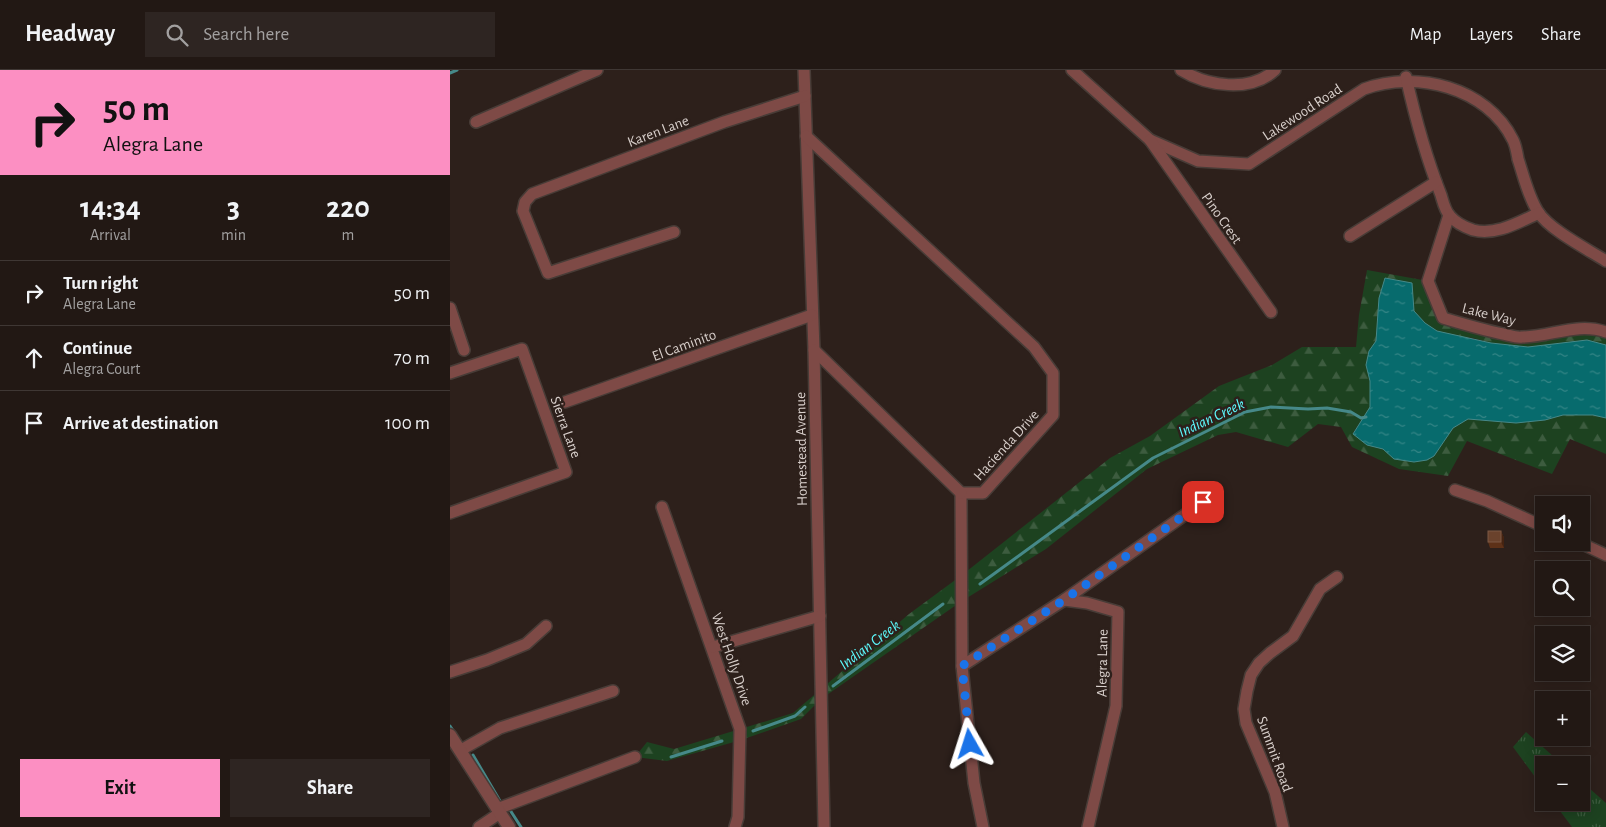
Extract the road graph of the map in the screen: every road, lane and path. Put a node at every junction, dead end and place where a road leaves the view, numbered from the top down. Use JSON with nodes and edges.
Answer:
{"nodes":[{"id":1,"x":597,"y":70,"type":"edge"},
{"id":2,"x":804,"y":70,"type":"edge"},
{"id":3,"x":1072,"y":70,"type":"edge"},
{"id":4,"x":1181,"y":70,"type":"edge"},
{"id":5,"x":1275,"y":70,"type":"edge"},
{"id":6,"x":1384,"y":75,"type":"edge"},
{"id":7,"x":1406,"y":77,"type":"junction"},
{"id":8,"x":805,"y":96,"type":"junction"},
{"id":9,"x":476,"y":122,"type":"dead end"},
{"id":10,"x":806,"y":136,"type":"junction"},
{"id":11,"x":1150,"y":140,"type":"junction"},
{"id":12,"x":1436,"y":182,"type":"junction"},
{"id":13,"x":1539,"y":213,"type":"junction"},
{"id":14,"x":1448,"y":215,"type":"junction"},
{"id":15,"x":674,"y":232,"type":"dead end"},
{"id":16,"x":1350,"y":236,"type":"dead end"},
{"id":17,"x":1606,"y":261,"type":"edge"},
{"id":18,"x":450,"y":308,"type":"edge"},
{"id":19,"x":1270,"y":312,"type":"dead end"},
{"id":20,"x":812,"y":314,"type":"junction"},
{"id":21,"x":1606,"y":332,"type":"edge"},
{"id":22,"x":464,"y":350,"type":"dead end"},
{"id":23,"x":814,"y":350,"type":"junction"},
{"id":24,"x":450,"y":373,"type":"edge"},
{"id":25,"x":565,"y":402,"type":"dead end"},
{"id":26,"x":1455,"y":490,"type":"dead end"},
{"id":27,"x":961,"y":493,"type":"junction"},
{"id":28,"x":1203,"y":502,"type":"dead end"},
{"id":29,"x":662,"y":507,"type":"dead end"},
{"id":30,"x":450,"y":513,"type":"edge"},
{"id":31,"x":1535,"y":523,"type":"edge"},
{"id":32,"x":1590,"y":548,"type":"edge"},
{"id":33,"x":1606,"y":555,"type":"edge"},
{"id":34,"x":1337,"y":577,"type":"dead end"},
{"id":35,"x":1064,"y":600,"type":"junction"},
{"id":36,"x":820,"y":616,"type":"junction"},
{"id":37,"x":546,"y":626,"type":"dead end"},
{"id":38,"x":713,"y":647,"type":"junction"},
{"id":39,"x":962,"y":666,"type":"junction"},
{"id":40,"x":450,"y":672,"type":"edge"},
{"id":41,"x":613,"y":691,"type":"dead end"},
{"id":42,"x":450,"y":735,"type":"edge"},
{"id":43,"x":460,"y":750,"type":"junction"},
{"id":44,"x":635,"y":757,"type":"dead end"},
{"id":45,"x":499,"y":811,"type":"junction"},
{"id":46,"x":479,"y":827,"type":"edge"},
{"id":47,"x":509,"y":827,"type":"edge"},
{"id":48,"x":735,"y":827,"type":"edge"},
{"id":49,"x":824,"y":827,"type":"edge"},
{"id":50,"x":983,"y":827,"type":"edge"},
{"id":51,"x":1088,"y":827,"type":"edge"},
{"id":52,"x":1283,"y":827,"type":"edge"}],
"edges":[{"from":1,"to":9,"type":"street"},
{"from":2,"to":8,"type":"street","name":"Homestead Avenue"},
{"from":3,"to":11,"type":"street","name":"Lakewood Road"},
{"from":4,"to":5,"type":"street"},
{"from":6,"to":7,"type":"street","name":"Lakewood Road"},
{"from":6,"to":11,"type":"street","name":"Lakewood Road"},
{"from":7,"to":12,"type":"street"},
{"from":7,"to":13,"type":"street","name":"Lakewood Road"},
{"from":8,"to":10,"type":"street","name":"Homestead Avenue"},
{"from":8,"to":15,"type":"street","name":"Karen Lane"},
{"from":10,"to":20,"type":"street","name":"Homestead Avenue"},
{"from":10,"to":27,"type":"street","name":"Hacienda Drive"},
{"from":11,"to":19,"type":"street","name":"Pino Crest"},
{"from":12,"to":14,"type":"street"},
{"from":12,"to":16,"type":"street"},
{"from":13,"to":14,"type":"street"},
{"from":13,"to":17,"type":"street","name":"Lakewood Road"},
{"from":14,"to":21,"type":"street","name":"Lake Way"},
{"from":18,"to":22,"type":"street"},
{"from":20,"to":23,"type":"street","name":"Homestead Avenue"},
{"from":20,"to":25,"type":"street","name":"El Caminito"},
{"from":23,"to":27,"type":"street"},
{"from":23,"to":36,"type":"street","name":"Homestead Avenue"},
{"from":24,"to":30,"type":"street","name":"Sierra Lane"},
{"from":26,"to":31,"type":"street"},
{"from":27,"to":39,"type":"street","name":"Hacienda Drive"},
{"from":28,"to":35,"type":"street"},
{"from":29,"to":38,"type":"street","name":"West Holly Drive"},
{"from":32,"to":33,"type":"street"},
{"from":34,"to":52,"type":"street","name":"Summit Road"},
{"from":35,"to":39,"type":"street"},
{"from":35,"to":51,"type":"street","name":"Alegra Lane"},
{"from":36,"to":38,"type":"street"},
{"from":36,"to":49,"type":"street","name":"Homestead Avenue"},
{"from":37,"to":40,"type":"street"},
{"from":38,"to":48,"type":"street","name":"West Holly Drive"},
{"from":39,"to":50,"type":"street","name":"Hacienda Drive"},
{"from":41,"to":43,"type":"street"},
{"from":42,"to":43,"type":"street"},
{"from":43,"to":45,"type":"street"},
{"from":44,"to":45,"type":"street"},
{"from":45,"to":46,"type":"street"},
{"from":45,"to":47,"type":"street"}]}
